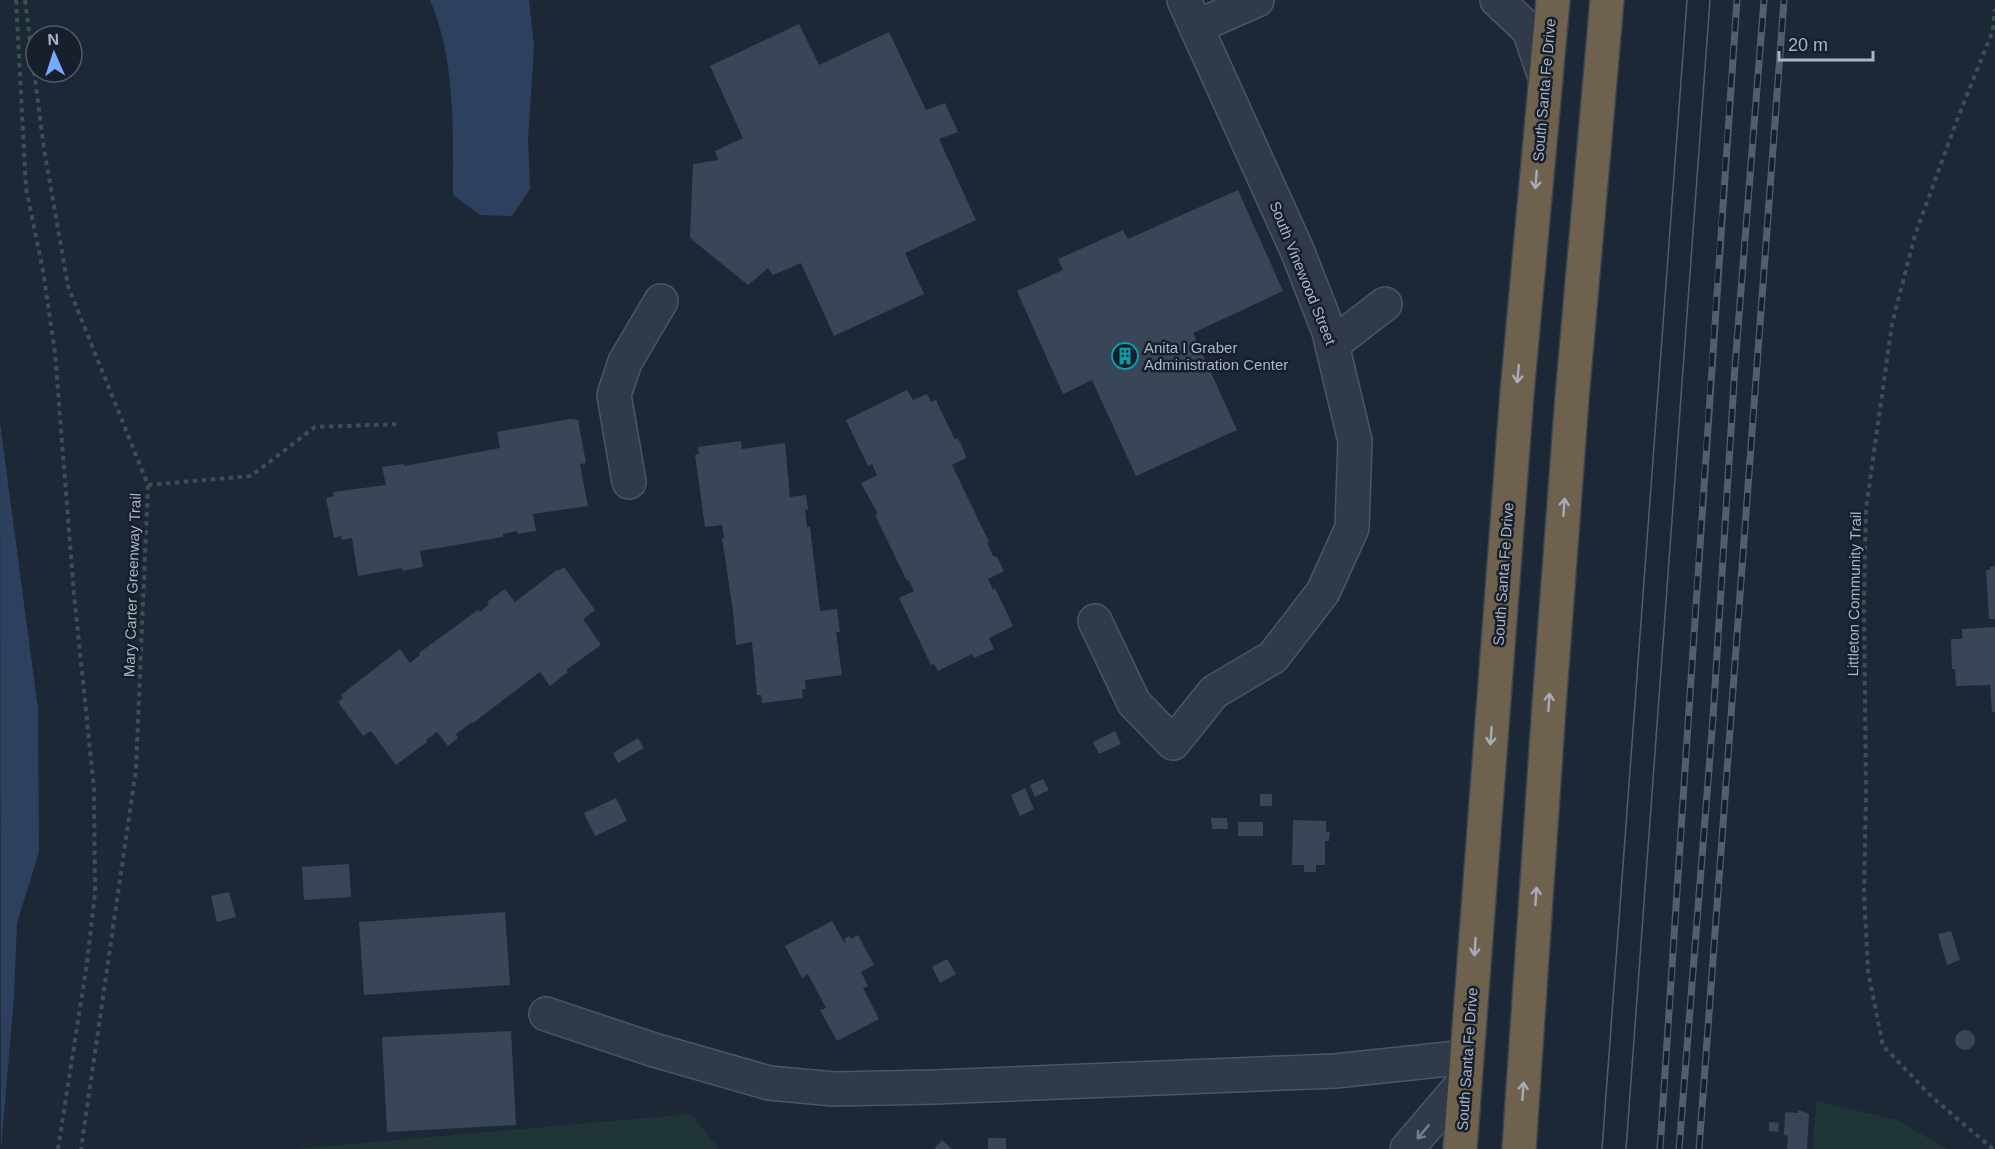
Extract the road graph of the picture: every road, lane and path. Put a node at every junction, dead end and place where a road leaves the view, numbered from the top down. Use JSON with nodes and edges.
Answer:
{"nodes":[{"id":1,"x":16,"y":0,"type":"edge"},
{"id":2,"x":25,"y":0,"type":"edge"},
{"id":3,"x":1257,"y":0,"type":"edge"},
{"id":4,"x":1497,"y":0,"type":"edge"},
{"id":5,"x":1553,"y":0,"type":"edge"},
{"id":6,"x":1607,"y":0,"type":"edge"},
{"id":7,"x":1995,"y":9,"type":"edge"},
{"id":8,"x":1190,"y":14,"type":"edge"},
{"id":9,"x":1546,"y":80,"type":"junction"},
{"id":10,"x":661,"y":301,"type":"dead end"},
{"id":11,"x":1385,"y":304,"type":"dead end"},
{"id":12,"x":1332,"y":345,"type":"junction"},
{"id":13,"x":401,"y":424,"type":"dead end"},
{"id":14,"x":629,"y":482,"type":"dead end"},
{"id":15,"x":148,"y":485,"type":"junction"},
{"id":16,"x":1095,"y":621,"type":"dead end"},
{"id":17,"x":546,"y":1014,"type":"dead end"},
{"id":18,"x":1466,"y":1069,"type":"junction"},
{"id":19,"x":58,"y":1149,"type":"edge"},
{"id":20,"x":81,"y":1149,"type":"edge"},
{"id":21,"x":1407,"y":1149,"type":"edge"},
{"id":22,"x":1460,"y":1149,"type":"edge"},
{"id":23,"x":1519,"y":1149,"type":"edge"},
{"id":24,"x":1993,"y":1149,"type":"edge"}],
"edges":[{"from":1,"to":19,"type":"path"},
{"from":2,"to":15,"type":"path","name":"Mary Carter Greenway Trail"},
{"from":3,"to":8,"type":"street"},
{"from":4,"to":9,"type":"street"},
{"from":5,"to":9,"type":"highway","name":"South Santa Fe Drive"},
{"from":23,"to":6,"type":"highway","one_way":true},
{"from":7,"to":24,"type":"path","name":"Littleton Community Trail"},
{"from":8,"to":12,"type":"street","name":"South Vinewood Street"},
{"from":9,"to":18,"type":"highway","name":"South Santa Fe Drive","one_way":true},
{"from":10,"to":14,"type":"street"},
{"from":11,"to":12,"type":"street"},
{"from":12,"to":16,"type":"street","name":"South Vinewood Street"},
{"from":13,"to":15,"type":"path"},
{"from":15,"to":20,"type":"path","name":"Mary Carter Greenway Trail"},
{"from":17,"to":18,"type":"street"},
{"from":18,"to":21,"type":"street","one_way":true},
{"from":18,"to":22,"type":"highway","name":"South Santa Fe Drive"}]}
